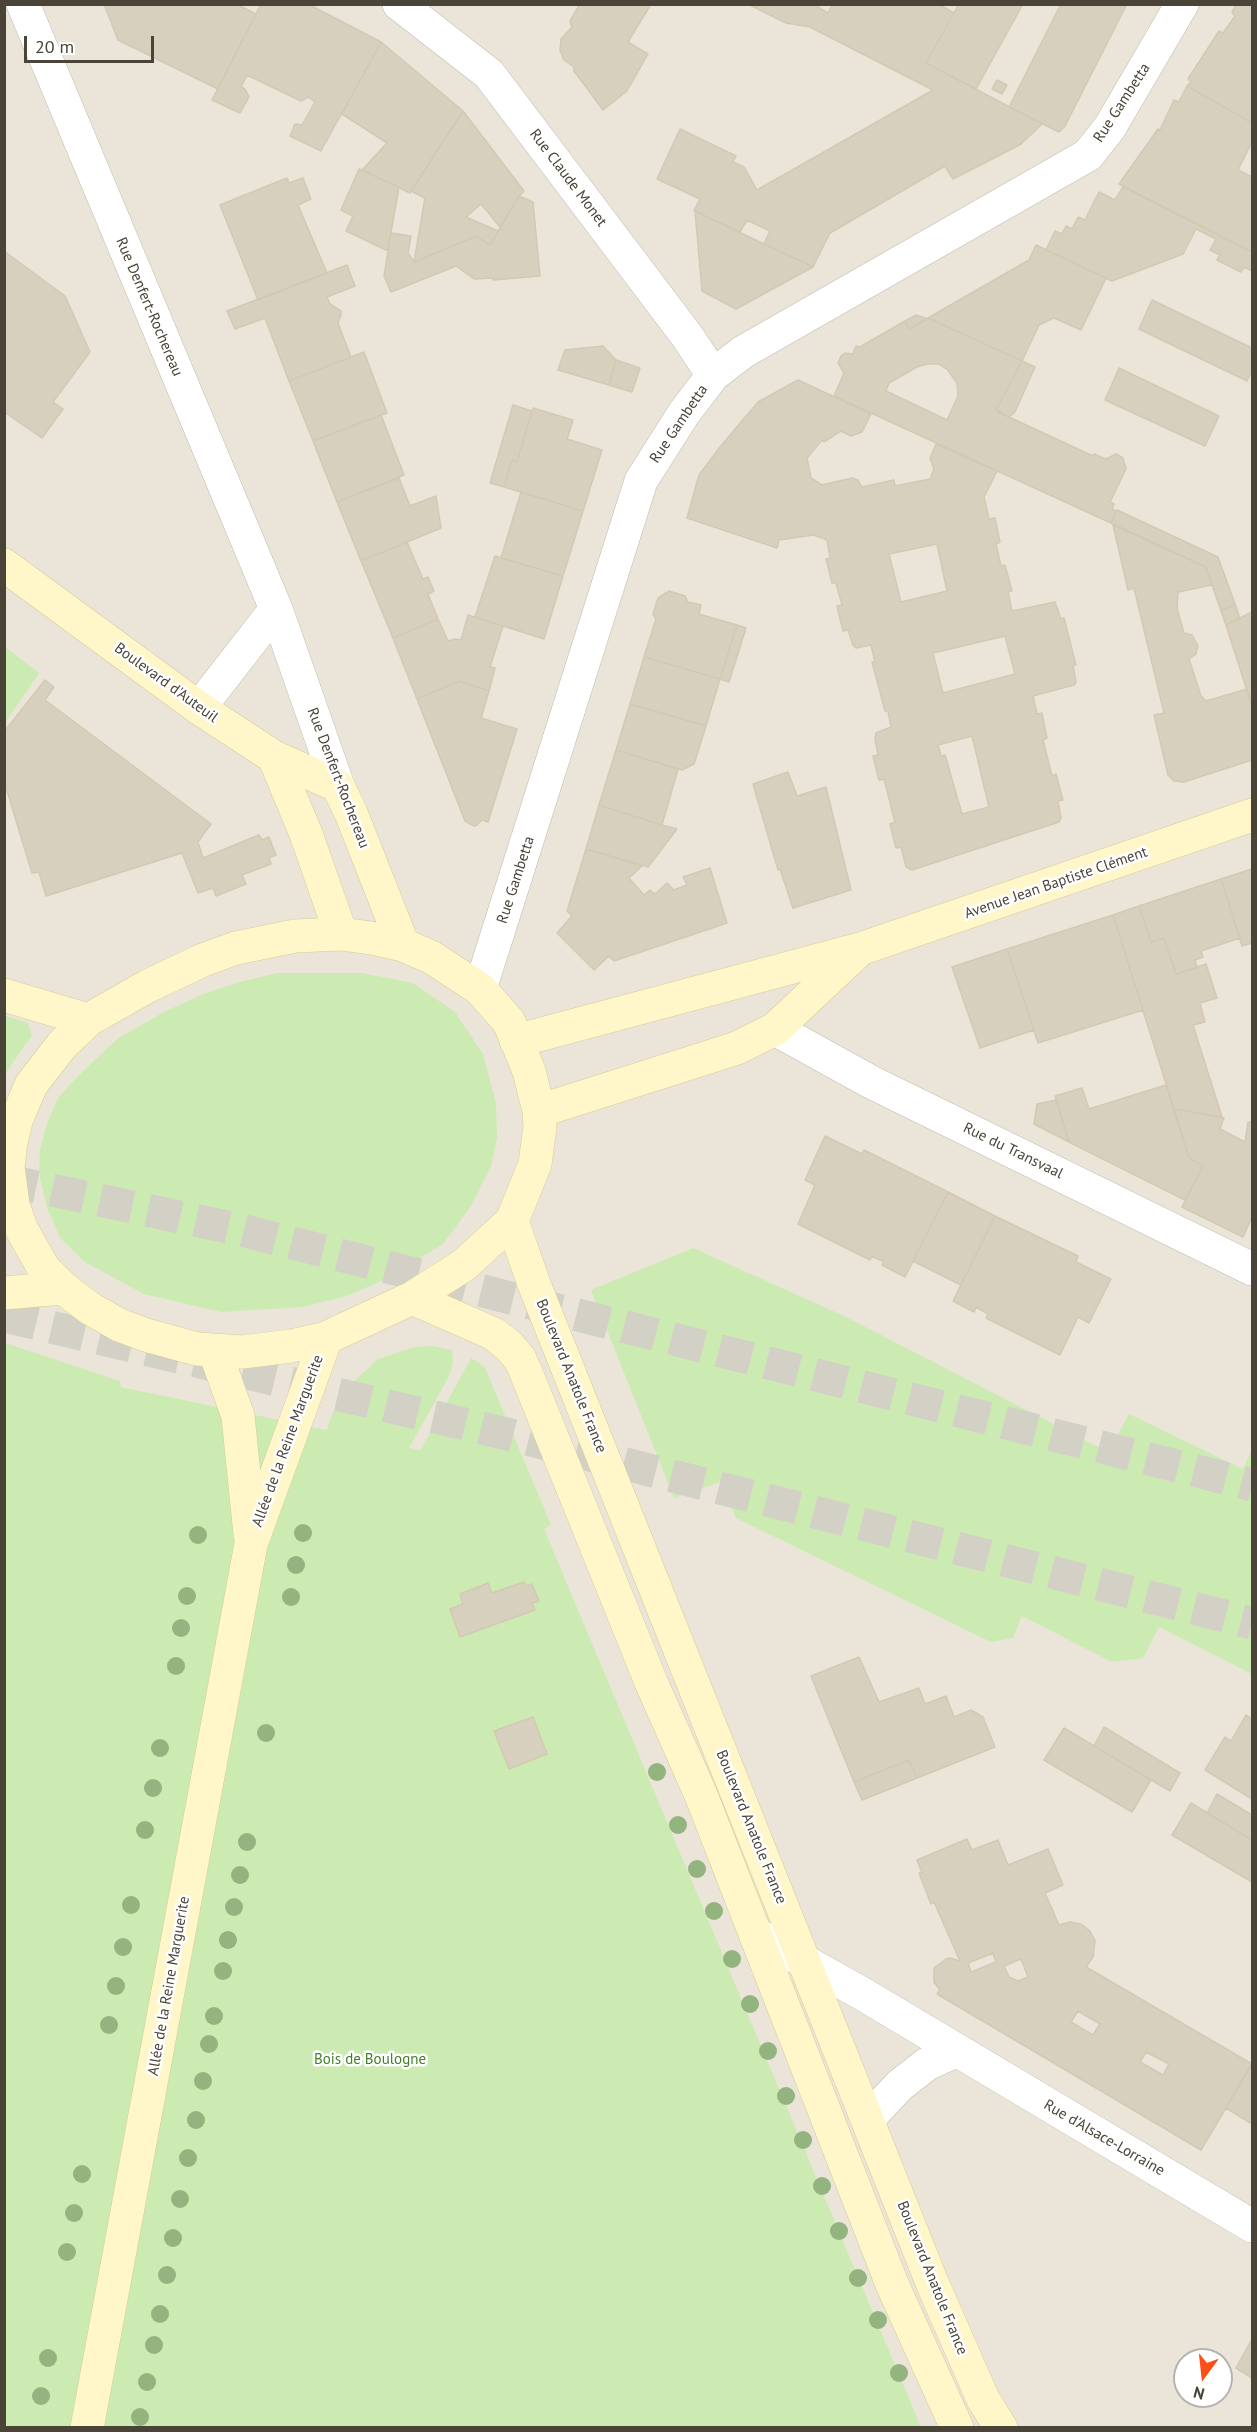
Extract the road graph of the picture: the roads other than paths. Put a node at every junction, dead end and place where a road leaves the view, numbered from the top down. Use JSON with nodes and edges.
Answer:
{"nodes":[{"id":1,"x":23,"y":4,"type":"edge"},
{"id":2,"x":399,"y":4,"type":"edge"},
{"id":3,"x":1182,"y":4,"type":"edge"},
{"id":4,"x":713,"y":375,"type":"junction"},
{"id":5,"x":4,"y":565,"type":"edge"},
{"id":6,"x":276,"y":609,"type":"junction"},
{"id":7,"x":199,"y":708,"type":"junction"},
{"id":8,"x":274,"y":757,"type":"junction"},
{"id":9,"x":338,"y":786,"type":"junction"},
{"id":10,"x":1252,"y":815,"type":"edge"},
{"id":11,"x":341,"y":934,"type":"junction"},
{"id":12,"x":403,"y":945,"type":"junction"},
{"id":13,"x":860,"y":950,"type":"junction"},
{"id":14,"x":480,"y":989,"type":"junction"},
{"id":15,"x":4,"y":994,"type":"edge"},
{"id":16,"x":88,"y":1020,"type":"junction"},
{"id":17,"x":775,"y":1029,"type":"junction"},
{"id":18,"x":516,"y":1041,"type":"junction"},
{"id":19,"x":539,"y":1111,"type":"junction"},
{"id":20,"x":512,"y":1221,"type":"junction"},
{"id":21,"x":1252,"y":1269,"type":"edge"},
{"id":22,"x":63,"y":1288,"type":"junction"},
{"id":23,"x":4,"y":1293,"type":"edge"},
{"id":24,"x":412,"y":1298,"type":"junction"},
{"id":25,"x":326,"y":1338,"type":"junction"},
{"id":26,"x":215,"y":1352,"type":"junction"},
{"id":27,"x":251,"y":1544,"type":"junction"},
{"id":28,"x":757,"y":1935,"type":"junction"},
{"id":29,"x":804,"y":1961,"type":"junction"},
{"id":30,"x":956,"y":2051,"type":"junction"},
{"id":31,"x":868,"y":2119,"type":"junction"},
{"id":32,"x":1252,"y":2226,"type":"edge"},
{"id":33,"x":87,"y":2427,"type":"edge"},
{"id":34,"x":957,"y":2427,"type":"edge"},
{"id":35,"x":1000,"y":2427,"type":"edge"}],
"edges":[{"from":1,"to":6,"type":"street","name":"Rue Denfert-Rochereau"},
{"from":2,"to":4,"type":"street","name":"Rue Claude Monet"},
{"from":3,"to":4,"type":"street","name":"Rue Gambetta"},
{"from":4,"to":14,"type":"street","name":"Rue Gambetta"},
{"from":5,"to":7,"type":"main road","name":"Boulevard d'Auteuil"},
{"from":6,"to":7,"type":"street"},
{"from":6,"to":9,"type":"street","name":"Rue Denfert-Rochereau"},
{"from":7,"to":8,"type":"main road","name":"Boulevard d'Auteuil"},
{"from":8,"to":9,"type":"main road","name":"Boulevard d'Auteuil"},
{"from":8,"to":11,"type":"main road"},
{"from":9,"to":12,"type":"main road","name":"Rue Denfert-Rochereau"},
{"from":10,"to":13,"type":"main road","name":"Avenue Jean Baptiste Clément"},
{"from":11,"to":12,"type":"main road"},
{"from":11,"to":16,"type":"main road"},
{"from":12,"to":14,"type":"main road"},
{"from":13,"to":17,"type":"main road","name":"Avenue Jean Baptiste Clément"},
{"from":13,"to":18,"type":"main road","name":"Avenue Jean Baptiste Clément"},
{"from":14,"to":18,"type":"main road"},
{"from":15,"to":16,"type":"main road"},
{"from":16,"to":22,"type":"main road"},
{"from":17,"to":19,"type":"main road","name":"Avenue Jean Baptiste Clément"},
{"from":17,"to":21,"type":"street","name":"Rue du Transvaal"},
{"from":18,"to":19,"type":"main road"},
{"from":19,"to":20,"type":"main road"},
{"from":20,"to":24,"type":"main road"},
{"from":20,"to":29,"type":"main road","name":"Boulevard Anatole France"},
{"from":22,"to":23,"type":"main road"},
{"from":22,"to":26,"type":"main road"},
{"from":24,"to":25,"type":"main road"},
{"from":24,"to":28,"type":"main road"},
{"from":25,"to":26,"type":"main road"},
{"from":25,"to":27,"type":"main road","name":"Allée de la Reine Marguerite"},
{"from":26,"to":27,"type":"main road","name":"Allée de la Reine Marguerite"},
{"from":27,"to":33,"type":"main road","name":"Allée de la Reine Marguerite"},
{"from":28,"to":29,"type":"street","name":"Rue d'Alsace-Lorraine"},
{"from":28,"to":34,"type":"main road"},
{"from":29,"to":30,"type":"street","name":"Rue d'Alsace-Lorraine"},
{"from":29,"to":31,"type":"main road","name":"Boulevard Anatole France"},
{"from":30,"to":31,"type":"street"},
{"from":30,"to":32,"type":"street","name":"Rue d'Alsace-Lorraine"},
{"from":31,"to":35,"type":"main road","name":"Boulevard Anatole France"}]}
